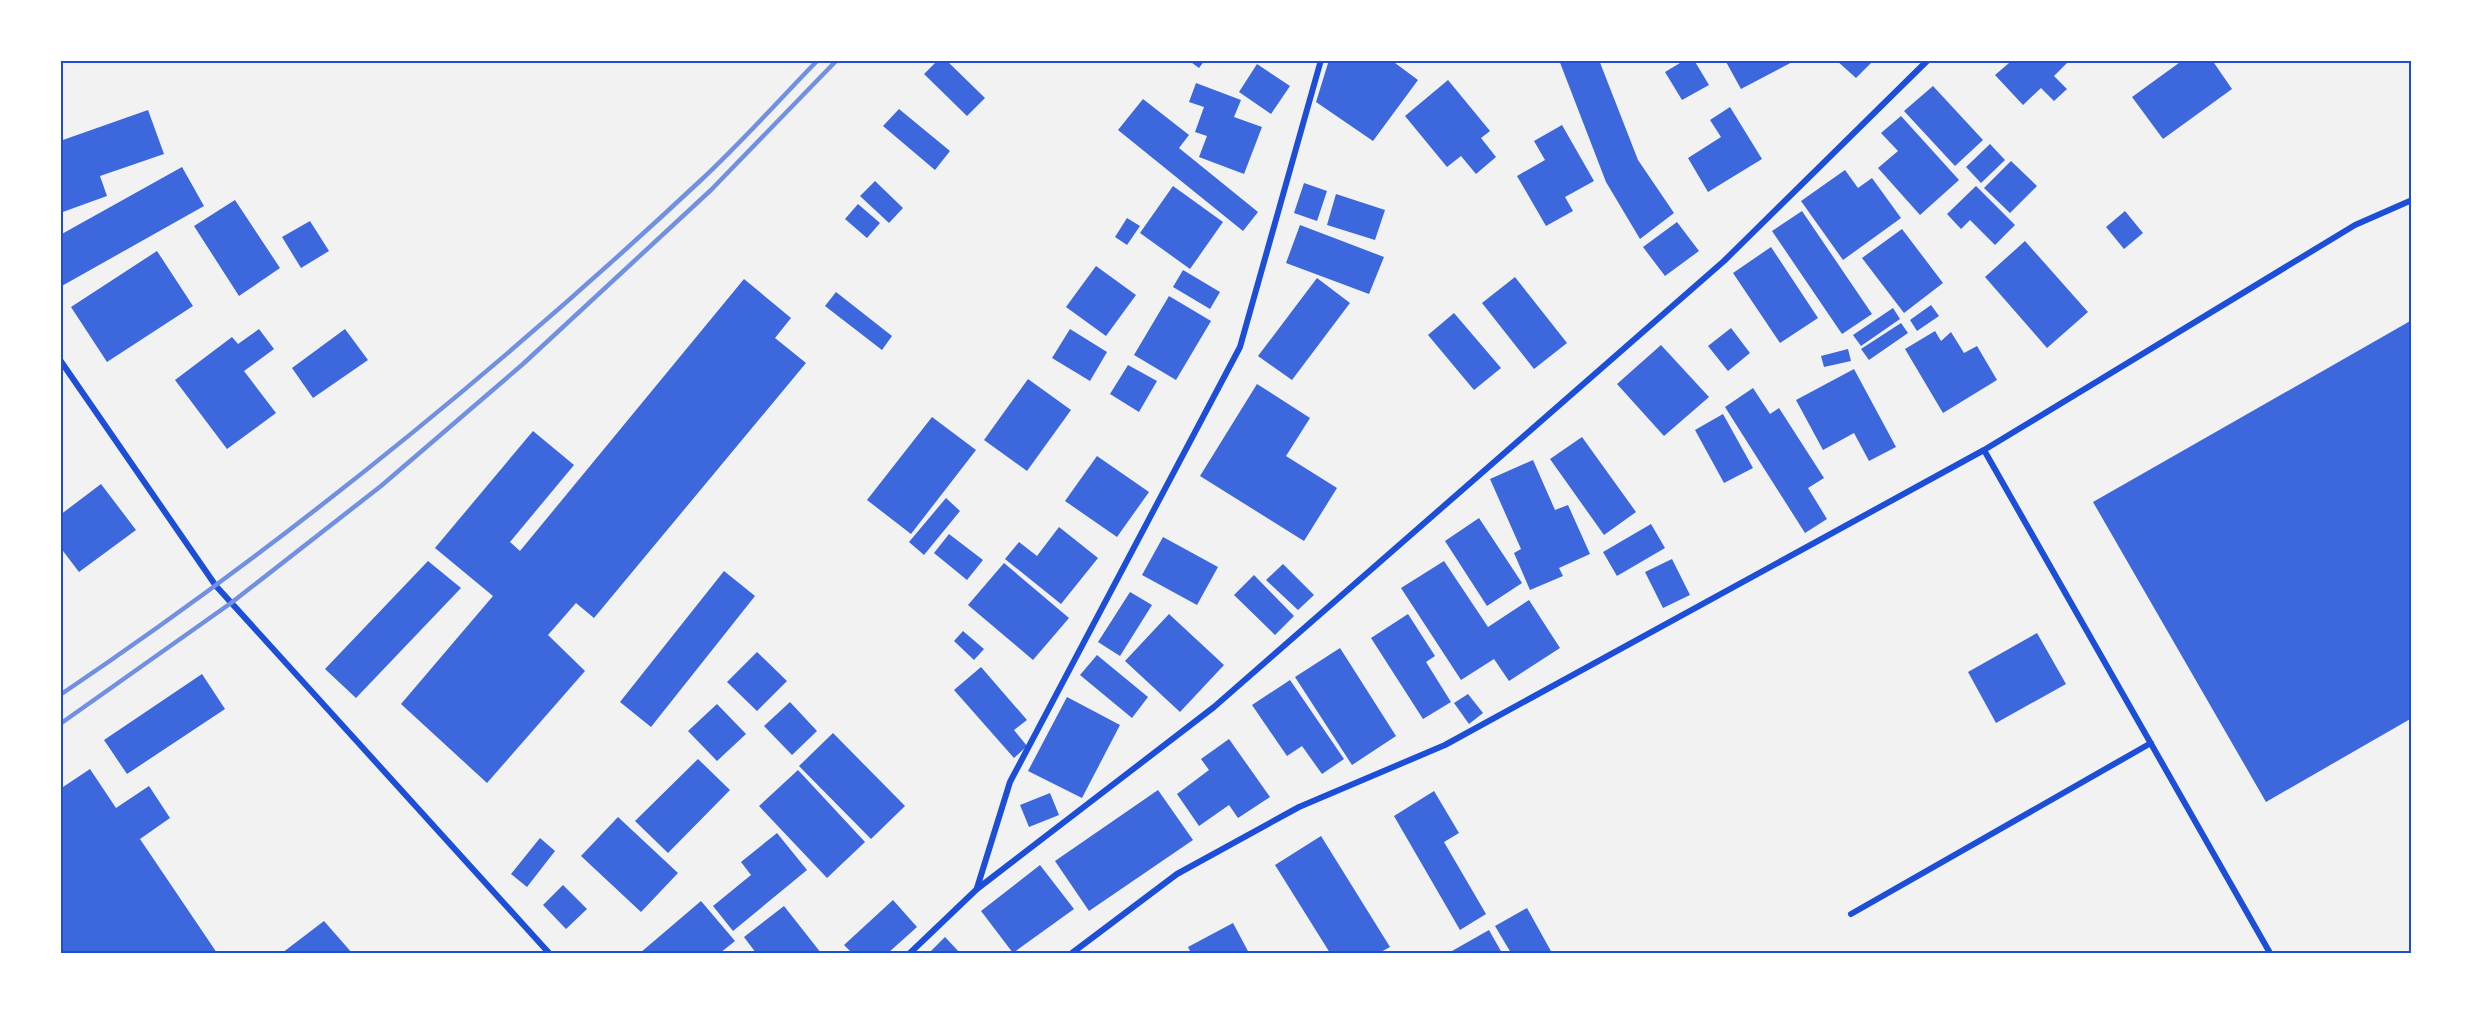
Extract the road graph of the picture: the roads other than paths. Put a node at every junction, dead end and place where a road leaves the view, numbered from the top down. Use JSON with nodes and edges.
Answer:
{"nodes":[{"id":1,"x":1321,"y":60,"type":"edge"},
{"id":2,"x":1928,"y":60,"type":"edge"},
{"id":3,"x":2412,"y":200,"type":"edge"},
{"id":4,"x":60,"y":360,"type":"edge"},
{"id":5,"x":1984,"y":450,"type":"junction"},
{"id":6,"x":2151,"y":743,"type":"junction"},
{"id":7,"x":977,"y":889,"type":"junction"},
{"id":8,"x":1851,"y":914,"type":"dead end"},
{"id":9,"x":549,"y":953,"type":"edge"},
{"id":10,"x":910,"y":953,"type":"edge"},
{"id":11,"x":1072,"y":953,"type":"edge"},
{"id":12,"x":2270,"y":953,"type":"edge"}],
"edges":[{"from":1,"to":7,"type":"street"},
{"from":2,"to":7,"type":"street"},
{"from":3,"to":5,"type":"street"},
{"from":4,"to":9,"type":"street"},
{"from":5,"to":6,"type":"street"},
{"from":5,"to":11,"type":"street"},
{"from":6,"to":8,"type":"street"},
{"from":6,"to":12,"type":"street"},
{"from":7,"to":10,"type":"street"}]}
